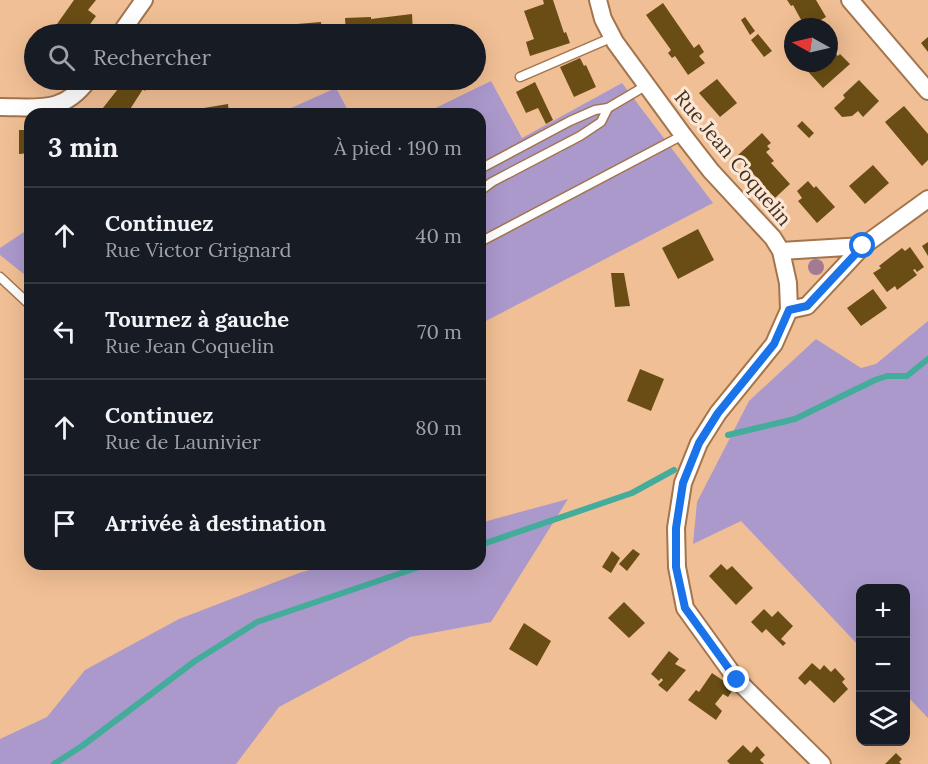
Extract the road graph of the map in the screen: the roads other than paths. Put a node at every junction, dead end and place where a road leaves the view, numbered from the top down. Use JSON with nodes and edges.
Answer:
{"nodes":[{"id":1,"x":144,"y":0,"type":"edge"},
{"id":2,"x":598,"y":0,"type":"edge"},
{"id":3,"x":850,"y":0,"type":"edge"},
{"id":4,"x":127,"y":24,"type":"edge"},
{"id":5,"x":613,"y":37,"type":"junction"},
{"id":6,"x":520,"y":77,"type":"dead end"},
{"id":7,"x":646,"y":85,"type":"junction"},
{"id":8,"x":80,"y":90,"type":"edge"},
{"id":9,"x":928,"y":91,"type":"edge"},
{"id":10,"x":0,"y":107,"type":"edge"},
{"id":11,"x":608,"y":108,"type":"junction"},
{"id":12,"x":683,"y":135,"type":"junction"},
{"id":13,"x":486,"y":166,"type":"edge"},
{"id":14,"x":486,"y":186,"type":"edge"},
{"id":15,"x":928,"y":199,"type":"edge"},
{"id":16,"x":486,"y":239,"type":"edge"},
{"id":17,"x":863,"y":246,"type":"junction"},
{"id":18,"x":781,"y":251,"type":"junction"},
{"id":19,"x":0,"y":277,"type":"edge"},
{"id":20,"x":24,"y":299,"type":"edge"},
{"id":21,"x":789,"y":310,"type":"junction"},
{"id":22,"x":822,"y":764,"type":"edge"}],
"edges":[{"from":1,"to":4,"type":"street"},
{"from":2,"to":5,"type":"street","name":"Rue Jean Coquelin"},
{"from":3,"to":9,"type":"street"},
{"from":5,"to":6,"type":"lane"},
{"from":5,"to":7,"type":"street","name":"Rue Jean Coquelin"},
{"from":7,"to":11,"type":"lane"},
{"from":7,"to":12,"type":"street","name":"Rue Jean Coquelin"},
{"from":8,"to":10,"type":"street"},
{"from":11,"to":13,"type":"lane"},
{"from":11,"to":14,"type":"lane"},
{"from":12,"to":16,"type":"lane"},
{"from":12,"to":18,"type":"street","name":"Rue Jean Coquelin"},
{"from":15,"to":17,"type":"street"},
{"from":17,"to":18,"type":"street"},
{"from":17,"to":21,"type":"street"},
{"from":18,"to":21,"type":"street","name":"Rue Jean Coquelin"},
{"from":19,"to":20,"type":"lane"},
{"from":21,"to":22,"type":"street","name":"Rue Jean Coquelin"}]}
